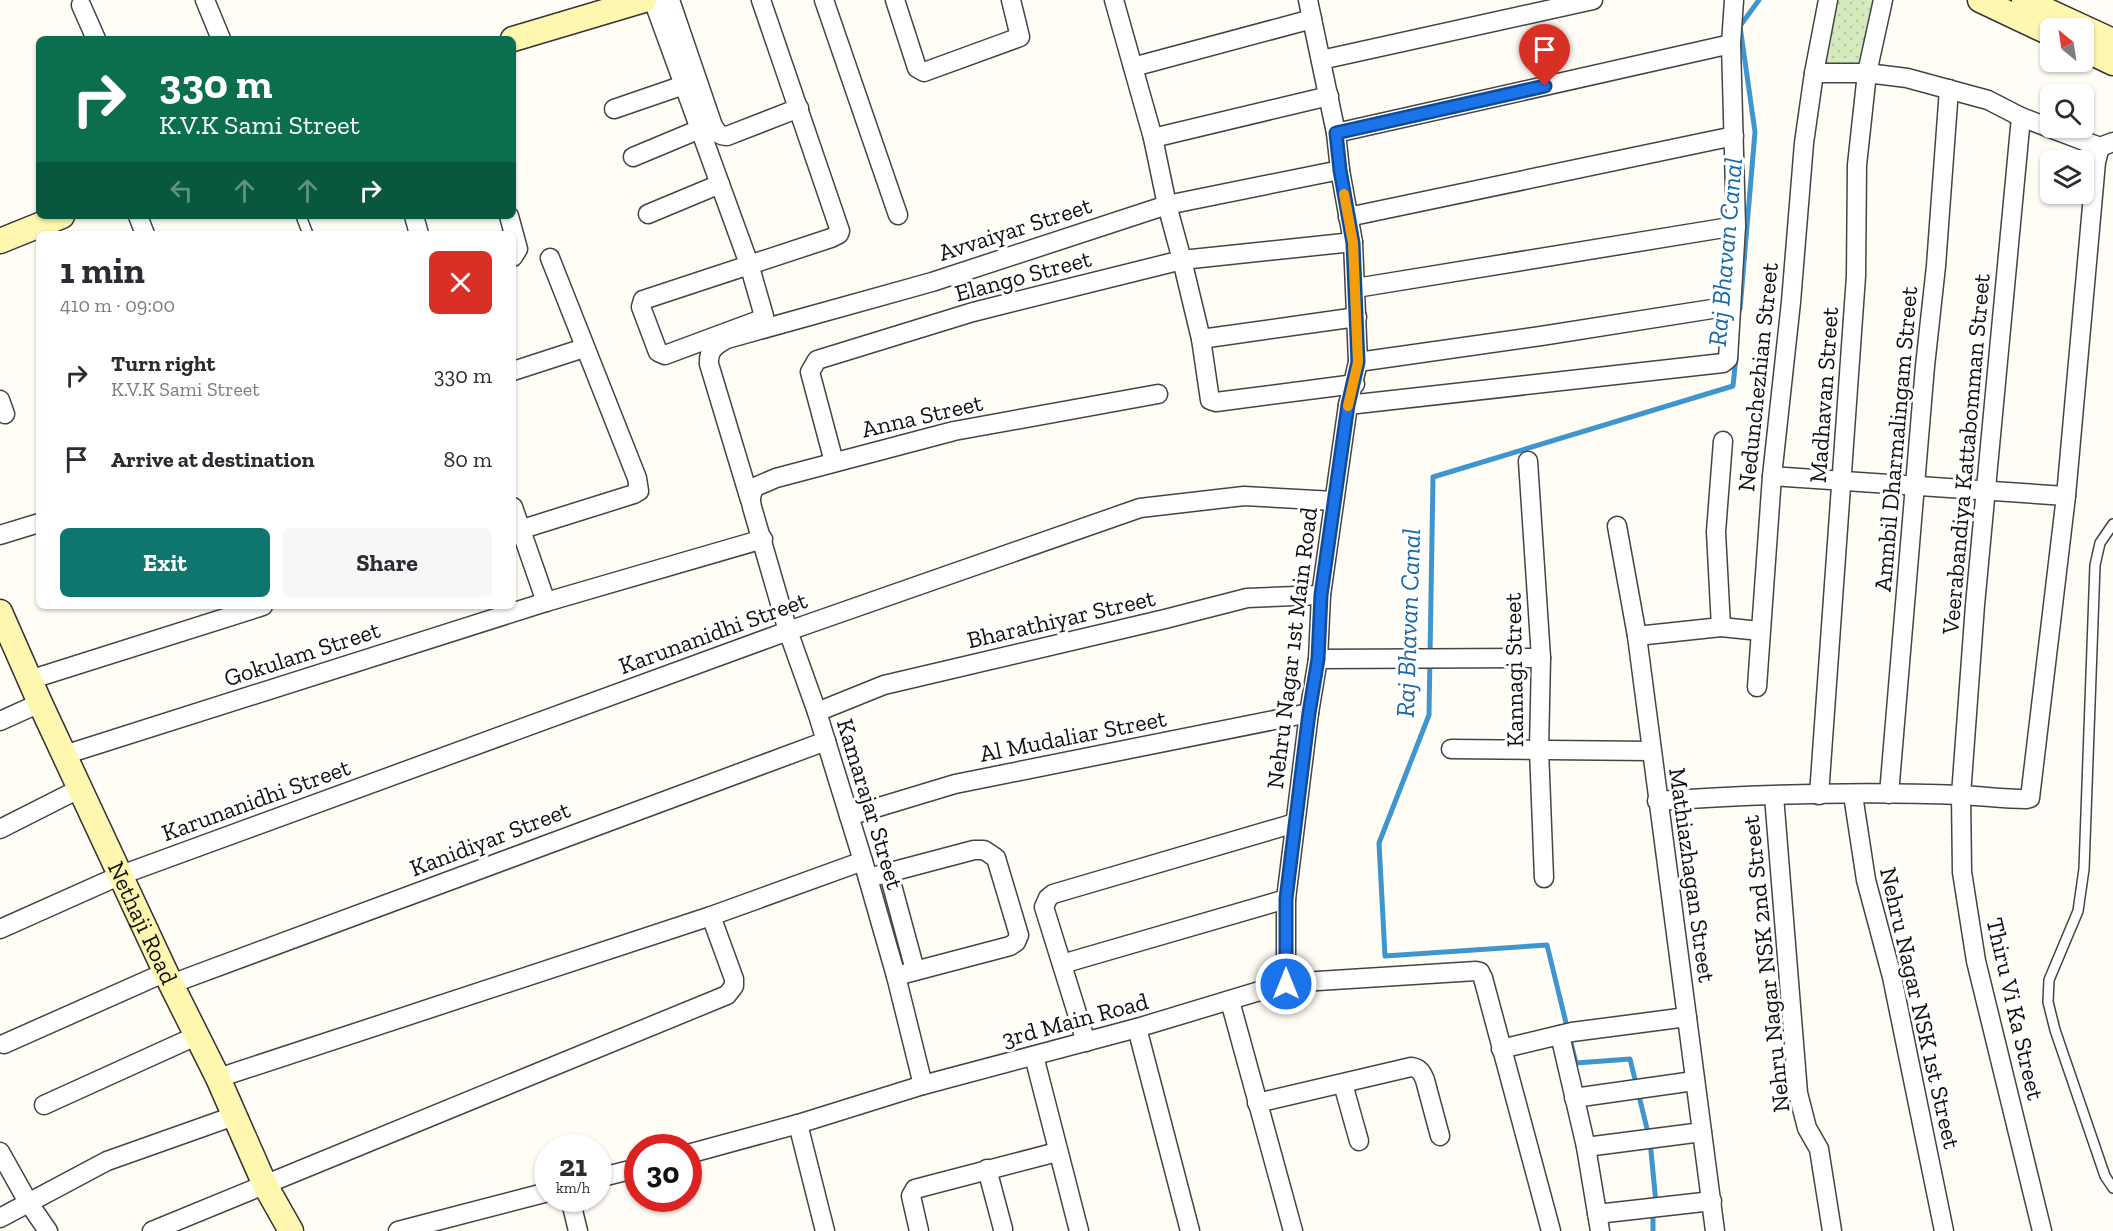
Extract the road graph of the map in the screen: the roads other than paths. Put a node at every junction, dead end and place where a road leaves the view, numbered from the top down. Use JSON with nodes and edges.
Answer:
{"nodes":[{"id":1,"x":205,"y":0,"type":"edge"},
{"id":2,"x":644,"y":0,"type":"edge"},
{"id":3,"x":653,"y":0,"type":"edge"},
{"id":4,"x":670,"y":0,"type":"edge"},
{"id":5,"x":761,"y":0,"type":"edge"},
{"id":6,"x":824,"y":0,"type":"edge"},
{"id":7,"x":895,"y":0,"type":"edge"},
{"id":8,"x":1011,"y":0,"type":"edge"},
{"id":9,"x":1114,"y":0,"type":"edge"},
{"id":10,"x":1308,"y":0,"type":"edge"},
{"id":11,"x":1593,"y":0,"type":"edge"},
{"id":12,"x":1734,"y":0,"type":"edge"},
{"id":13,"x":1828,"y":0,"type":"edge"},
{"id":14,"x":1883,"y":0,"type":"edge"},
{"id":15,"x":1980,"y":0,"type":"edge"},
{"id":16,"x":2024,"y":0,"type":"edge"},
{"id":17,"x":81,"y":5,"type":"dead end"},
{"id":18,"x":1312,"y":19,"type":"junction"},
{"id":19,"x":2040,"y":28,"type":"edge"},
{"id":20,"x":95,"y":36,"type":"edge"},
{"id":21,"x":220,"y":36,"type":"edge"},
{"id":22,"x":516,"y":38,"type":"edge"},
{"id":23,"x":2113,"y":41,"type":"edge"},
{"id":24,"x":1731,"y":44,"type":"junction"},
{"id":25,"x":2094,"y":54,"type":"edge"},
{"id":26,"x":1321,"y":60,"type":"junction"},
{"id":27,"x":2113,"y":63,"type":"edge"},
{"id":28,"x":1133,"y":67,"type":"junction"},
{"id":29,"x":1814,"y":73,"type":"junction"},
{"id":30,"x":1867,"y":73,"type":"junction"},
{"id":31,"x":684,"y":85,"type":"junction"},
{"id":32,"x":1949,"y":89,"type":"junction"},
{"id":33,"x":1329,"y":96,"type":"junction"},
{"id":34,"x":799,"y":108,"type":"junction"},
{"id":35,"x":614,"y":109,"type":"dead end"},
{"id":36,"x":2021,"y":117,"type":"junction"},
{"id":37,"x":700,"y":129,"type":"junction"},
{"id":38,"x":1336,"y":133,"type":"junction"},
{"id":39,"x":1734,"y":136,"type":"junction"},
{"id":40,"x":1153,"y":138,"type":"junction"},
{"id":41,"x":2107,"y":144,"type":"edge"},
{"id":42,"x":633,"y":157,"type":"dead end"},
{"id":43,"x":1340,"y":170,"type":"junction"},
{"id":44,"x":720,"y":184,"type":"junction"},
{"id":45,"x":1167,"y":205,"type":"junction"},
{"id":46,"x":648,"y":214,"type":"dead end"},
{"id":47,"x":898,"y":214,"type":"dead end"},
{"id":48,"x":1348,"y":217,"type":"junction"},
{"id":49,"x":55,"y":219,"type":"edge"},
{"id":50,"x":1736,"y":226,"type":"junction"},
{"id":51,"x":0,"y":241,"type":"edge"},
{"id":52,"x":1353,"y":243,"type":"junction"},
{"id":53,"x":550,"y":258,"type":"dead end"},
{"id":54,"x":1182,"y":260,"type":"junction"},
{"id":55,"x":749,"y":264,"type":"junction"},
{"id":56,"x":1356,"y":288,"type":"junction"},
{"id":57,"x":1731,"y":306,"type":"junction"},
{"id":58,"x":1357,"y":317,"type":"junction"},
{"id":59,"x":1201,"y":339,"type":"junction"},
{"id":60,"x":584,"y":348,"type":"junction"},
{"id":61,"x":1358,"y":362,"type":"junction"},
{"id":62,"x":516,"y":370,"type":"edge"},
{"id":63,"x":1354,"y":384,"type":"junction"},
{"id":64,"x":1158,"y":394,"type":"dead end"},
{"id":65,"x":1348,"y":405,"type":"junction"},
{"id":66,"x":1723,"y":441,"type":"dead end"},
{"id":67,"x":1528,"y":461,"type":"dead end"},
{"id":68,"x":834,"y":462,"type":"junction"},
{"id":69,"x":1772,"y":476,"type":"junction"},
{"id":70,"x":1842,"y":480,"type":"junction"},
{"id":71,"x":1915,"y":486,"type":"junction"},
{"id":72,"x":1986,"y":490,"type":"junction"},
{"id":73,"x":2066,"y":496,"type":"junction"},
{"id":74,"x":750,"y":500,"type":"junction"},
{"id":75,"x":1334,"y":501,"type":"junction"},
{"id":76,"x":36,"y":524,"type":"edge"},
{"id":77,"x":2113,"y":524,"type":"edge"},
{"id":78,"x":1617,"y":526,"type":"dead end"},
{"id":79,"x":517,"y":531,"type":"edge"},
{"id":80,"x":0,"y":535,"type":"edge"},
{"id":81,"x":763,"y":539,"type":"junction"},
{"id":82,"x":1321,"y":595,"type":"junction"},
{"id":83,"x":546,"y":602,"type":"junction"},
{"id":84,"x":254,"y":609,"type":"edge"},
{"id":85,"x":0,"y":612,"type":"edge"},
{"id":86,"x":1721,"y":627,"type":"junction"},
{"id":87,"x":789,"y":631,"type":"junction"},
{"id":88,"x":1760,"y":631,"type":"junction"},
{"id":89,"x":1637,"y":636,"type":"junction"},
{"id":90,"x":1541,"y":658,"type":"junction"},
{"id":91,"x":1318,"y":659,"type":"junction"},
{"id":92,"x":30,"y":680,"type":"junction"},
{"id":93,"x":1757,"y":687,"type":"dead end"},
{"id":94,"x":40,"y":703,"type":"junction"},
{"id":95,"x":818,"y":712,"type":"junction"},
{"id":96,"x":1309,"y":713,"type":"junction"},
{"id":97,"x":0,"y":721,"type":"edge"},
{"id":98,"x":826,"y":741,"type":"junction"},
{"id":99,"x":1451,"y":749,"type":"dead end"},
{"id":100,"x":1539,"y":749,"type":"junction"},
{"id":101,"x":1650,"y":751,"type":"junction"},
{"id":102,"x":64,"y":755,"type":"junction"},
{"id":103,"x":80,"y":789,"type":"junction"},
{"id":104,"x":1889,"y":794,"type":"junction"},
{"id":105,"x":1819,"y":795,"type":"junction"},
{"id":106,"x":1853,"y":795,"type":"junction"},
{"id":107,"x":1961,"y":795,"type":"junction"},
{"id":108,"x":1774,"y":796,"type":"junction"},
{"id":109,"x":1657,"y":801,"type":"junction"},
{"id":110,"x":849,"y":816,"type":"junction"},
{"id":111,"x":1295,"y":823,"type":"junction"},
{"id":112,"x":0,"y":829,"type":"edge"},
{"id":113,"x":865,"y":870,"type":"junction"},
{"id":114,"x":889,"y":874,"type":"junction"},
{"id":115,"x":121,"y":875,"type":"junction"},
{"id":116,"x":1544,"y":879,"type":"dead end"},
{"id":117,"x":1286,"y":899,"type":"junction"},
{"id":118,"x":711,"y":916,"type":"junction"},
{"id":119,"x":0,"y":929,"type":"edge"},
{"id":120,"x":1062,"y":964,"type":"junction"},
{"id":121,"x":915,"y":970,"type":"junction"},
{"id":122,"x":896,"y":976,"type":"junction"},
{"id":123,"x":169,"y":978,"type":"junction"},
{"id":124,"x":1286,"y":984,"type":"junction"},
{"id":125,"x":1230,"y":1000,"type":"junction"},
{"id":126,"x":1687,"y":1017,"type":"junction"},
{"id":127,"x":1137,"y":1028,"type":"junction"},
{"id":128,"x":1560,"y":1035,"type":"junction"},
{"id":129,"x":196,"y":1036,"type":"junction"},
{"id":130,"x":1086,"y":1042,"type":"junction"},
{"id":131,"x":4,"y":1044,"type":"dead end"},
{"id":132,"x":1501,"y":1049,"type":"junction"},
{"id":133,"x":1034,"y":1056,"type":"junction"},
{"id":134,"x":218,"y":1078,"type":"junction"},
{"id":135,"x":1694,"y":1081,"type":"junction"},
{"id":136,"x":1343,"y":1084,"type":"junction"},
{"id":137,"x":923,"y":1085,"type":"junction"},
{"id":138,"x":1574,"y":1098,"type":"junction"},
{"id":139,"x":1257,"y":1103,"type":"junction"},
{"id":140,"x":44,"y":1105,"type":"dead end"},
{"id":141,"x":234,"y":1116,"type":"junction"},
{"id":142,"x":798,"y":1124,"type":"junction"},
{"id":143,"x":1702,"y":1132,"type":"junction"},
{"id":144,"x":1440,"y":1136,"type":"dead end"},
{"id":145,"x":1359,"y":1141,"type":"dead end"},
{"id":146,"x":1586,"y":1147,"type":"junction"},
{"id":147,"x":702,"y":1150,"type":"edge"},
{"id":148,"x":0,"y":1152,"type":"edge"},
{"id":149,"x":1057,"y":1152,"type":"junction"},
{"id":150,"x":987,"y":1169,"type":"junction"},
{"id":151,"x":266,"y":1185,"type":"junction"},
{"id":152,"x":2113,"y":1188,"type":"edge"},
{"id":153,"x":534,"y":1197,"type":"edge"},
{"id":154,"x":1712,"y":1201,"type":"junction"},
{"id":155,"x":28,"y":1202,"type":"junction"},
{"id":156,"x":573,"y":1212,"type":"edge"},
{"id":157,"x":0,"y":1218,"type":"edge"},
{"id":158,"x":466,"y":1222,"type":"edge"},
{"id":159,"x":1598,"y":1222,"type":"edge"},
{"id":160,"x":1003,"y":1229,"type":"dead end"},
{"id":161,"x":48,"y":1231,"type":"edge"},
{"id":162,"x":152,"y":1231,"type":"edge"},
{"id":163,"x":291,"y":1231,"type":"edge"},
{"id":164,"x":398,"y":1231,"type":"edge"},
{"id":165,"x":578,"y":1231,"type":"edge"},
{"id":166,"x":825,"y":1231,"type":"edge"},
{"id":167,"x":920,"y":1231,"type":"edge"},
{"id":168,"x":1079,"y":1231,"type":"edge"},
{"id":169,"x":1190,"y":1231,"type":"edge"},
{"id":170,"x":1293,"y":1231,"type":"edge"},
{"id":171,"x":1551,"y":1231,"type":"edge"},
{"id":172,"x":1715,"y":1231,"type":"edge"},
{"id":173,"x":1832,"y":1231,"type":"edge"},
{"id":174,"x":1944,"y":1231,"type":"edge"},
{"id":175,"x":2042,"y":1231,"type":"edge"}],
"edges":[{"from":1,"to":21,"type":"street"},
{"from":2,"to":22,"type":"street"},
{"from":3,"to":31,"type":"street"},
{"from":4,"to":34,"type":"street"},
{"from":5,"to":34,"type":"street"},
{"from":6,"to":47,"type":"street"},
{"from":7,"to":8,"type":"street"},
{"from":9,"to":28,"type":"street"},
{"from":10,"to":18,"type":"street","name":"Nehru Nagar 1st Main Road"},
{"from":11,"to":26,"type":"street"},
{"from":12,"to":24,"type":"street"},
{"from":13,"to":29,"type":"street","name":"Nedunchezhian Street"},
{"from":14,"to":30,"type":"street","name":"Madhavan Street"},
{"from":15,"to":19,"type":"street"},
{"from":16,"to":23,"type":"street"},
{"from":17,"to":20,"type":"street"},
{"from":18,"to":26,"type":"street","name":"Nehru Nagar 1st Main Road"},
{"from":18,"to":28,"type":"street"},
{"from":24,"to":38,"type":"street"},
{"from":24,"to":39,"type":"street"},
{"from":25,"to":27,"type":"street"},
{"from":26,"to":33,"type":"street","name":"Nehru Nagar 1st Main Road"},
{"from":28,"to":40,"type":"street"},
{"from":29,"to":30,"type":"street"},
{"from":29,"to":69,"type":"street","name":"Nedunchezhian Street"},
{"from":30,"to":32,"type":"street"},
{"from":30,"to":70,"type":"street","name":"Madhavan Street"},
{"from":31,"to":35,"type":"street"},
{"from":31,"to":37,"type":"street"},
{"from":32,"to":36,"type":"street"},
{"from":32,"to":71,"type":"street","name":"Amnbil Dharmalingam Street"},
{"from":33,"to":38,"type":"street","name":"Nehru Nagar 1st Main Road"},
{"from":33,"to":40,"type":"street"},
{"from":34,"to":55,"type":"street"},
{"from":36,"to":41,"type":"street"},
{"from":36,"to":72,"type":"street","name":"Veerabandiya Kattabomman Street"},
{"from":37,"to":42,"type":"street"},
{"from":37,"to":44,"type":"street"},
{"from":38,"to":43,"type":"street","name":"Nehru Nagar 1st Main Road"},
{"from":39,"to":48,"type":"street"},
{"from":39,"to":50,"type":"street"},
{"from":40,"to":45,"type":"street"},
{"from":41,"to":73,"type":"street"},
{"from":43,"to":45,"type":"street","name":"Avvaiyar Street"},
{"from":43,"to":48,"type":"street","name":"Nehru Nagar 1st Main Road"},
{"from":44,"to":46,"type":"street"},
{"from":44,"to":55,"type":"street"},
{"from":45,"to":54,"type":"street"},
{"from":45,"to":74,"type":"street","name":"Avvaiyar Street"},
{"from":48,"to":52,"type":"street","name":"Nehru Nagar 1st Main Road"},
{"from":49,"to":51,"type":"street"},
{"from":50,"to":56,"type":"street"},
{"from":50,"to":57,"type":"street"},
{"from":52,"to":54,"type":"street","name":"Elango Street"},
{"from":52,"to":56,"type":"street","name":"Nehru Nagar 1st Main Road"},
{"from":53,"to":60,"type":"street"},
{"from":54,"to":59,"type":"street"},
{"from":54,"to":68,"type":"street","name":"Elango Street"},
{"from":55,"to":55,"type":"street"},
{"from":56,"to":58,"type":"street","name":"Nehru Nagar 1st Main Road"},
{"from":57,"to":61,"type":"street"},
{"from":57,"to":65,"type":"street"},
{"from":58,"to":59,"type":"street"},
{"from":58,"to":61,"type":"street","name":"Nehru Nagar 1st Main Road"},
{"from":59,"to":63,"type":"street"},
{"from":60,"to":62,"type":"street"},
{"from":60,"to":79,"type":"street"},
{"from":61,"to":63,"type":"street","name":"Nehru Nagar 1st Main Road"},
{"from":63,"to":65,"type":"street","name":"Nehru Nagar 1st Main Road"},
{"from":64,"to":68,"type":"street","name":"Anna Street"},
{"from":65,"to":75,"type":"street","name":"Nehru Nagar 1st Main Road"},
{"from":66,"to":86,"type":"street"},
{"from":67,"to":90,"type":"street","name":"Kannagi Street"},
{"from":68,"to":74,"type":"street","name":"Anna Street"},
{"from":69,"to":70,"type":"street"},
{"from":69,"to":88,"type":"street","name":"Nedunchezhian Street"},
{"from":70,"to":71,"type":"street"},
{"from":70,"to":105,"type":"street","name":"Madhavan Street"},
{"from":71,"to":72,"type":"street"},
{"from":71,"to":104,"type":"street","name":"Amnbil Dharmalingam Street"},
{"from":72,"to":73,"type":"street"},
{"from":72,"to":107,"type":"street","name":"Veerabandiya Kattabomman Street"},
{"from":73,"to":107,"type":"street"},
{"from":74,"to":81,"type":"street"},
{"from":75,"to":82,"type":"street","name":"Nehru Nagar 1st Main Road"},
{"from":75,"to":87,"type":"street","name":"Karunanidhi Street"},
{"from":76,"to":80,"type":"street"},
{"from":77,"to":152,"type":"lane"},
{"from":78,"to":89,"type":"street","name":"Mathiazhagan Street"},
{"from":79,"to":83,"type":"street"},
{"from":81,"to":83,"type":"street","name":"Gokulam Street"},
{"from":81,"to":87,"type":"street","name":"Kamarajar Street"},
{"from":82,"to":91,"type":"street","name":"Nehru Nagar 1st Main Road"},
{"from":82,"to":95,"type":"street","name":"Bharathiyar Street"},
{"from":83,"to":102,"type":"street","name":"Gokulam Street"},
{"from":84,"to":92,"type":"street"},
{"from":85,"to":92,"type":"street","name":"Nethaji Road"},
{"from":86,"to":88,"type":"street"},
{"from":86,"to":89,"type":"street"},
{"from":87,"to":95,"type":"street","name":"Kamarajar Street"},
{"from":87,"to":115,"type":"street","name":"Karunanidhi Street"},
{"from":88,"to":93,"type":"street","name":"Nedunchezhian Street"},
{"from":89,"to":101,"type":"street","name":"Mathiazhagan Street"},
{"from":90,"to":91,"type":"street"},
{"from":90,"to":100,"type":"street","name":"Kannagi Street"},
{"from":91,"to":96,"type":"street","name":"Nehru Nagar 1st Main Road"},
{"from":92,"to":94,"type":"street","name":"Nethaji Road"},
{"from":94,"to":97,"type":"street"},
{"from":94,"to":102,"type":"street","name":"Nethaji Road"},
{"from":95,"to":98,"type":"street","name":"Kamarajar Street"},
{"from":96,"to":110,"type":"street","name":"Al Mudaliar Street"},
{"from":96,"to":111,"type":"street","name":"Nehru Nagar 1st Main Road"},
{"from":98,"to":110,"type":"street","name":"Kamarajar Street"},
{"from":98,"to":123,"type":"street","name":"Kanidiyar Street"},
{"from":99,"to":100,"type":"street"},
{"from":100,"to":101,"type":"street"},
{"from":100,"to":116,"type":"street","name":"Kannagi Street"},
{"from":101,"to":109,"type":"street","name":"Mathiazhagan Street"},
{"from":102,"to":103,"type":"street","name":"Nethaji Road"},
{"from":103,"to":112,"type":"street"},
{"from":103,"to":115,"type":"street","name":"Nethaji Road"},
{"from":104,"to":106,"type":"street"},
{"from":104,"to":107,"type":"street"},
{"from":105,"to":106,"type":"street"},
{"from":105,"to":108,"type":"street"},
{"from":106,"to":174,"type":"street","name":"Nehru Nagar NSK 1st Street"},
{"from":107,"to":175,"type":"street","name":"Thiru Vi Ka Street"},
{"from":108,"to":109,"type":"street"},
{"from":108,"to":173,"type":"street","name":"Nehru Nagar NSK 2nd Street"},
{"from":109,"to":126,"type":"street","name":"Mathiazhagan Street"},
{"from":110,"to":113,"type":"street","name":"Kamarajar Street"},
{"from":111,"to":117,"type":"street","name":"Nehru Nagar 1st Main Road"},
{"from":111,"to":120,"type":"street"},
{"from":113,"to":114,"type":"street"},
{"from":113,"to":118,"type":"street"},
{"from":113,"to":122,"type":"street","name":"Kamarajar Street"},
{"from":114,"to":121,"type":"street"},
{"from":114,"to":121,"type":"street"},
{"from":115,"to":119,"type":"street","name":"Karunanidhi Street"},
{"from":115,"to":123,"type":"street","name":"Nethaji Road"},
{"from":117,"to":120,"type":"street"},
{"from":117,"to":124,"type":"street","name":"Nehru Nagar 1st Main Road"},
{"from":118,"to":134,"type":"street"},
{"from":118,"to":151,"type":"street"},
{"from":120,"to":130,"type":"street"},
{"from":121,"to":122,"type":"street"},
{"from":122,"to":137,"type":"street","name":"Kamarajar Street"},
{"from":123,"to":129,"type":"street","name":"Nethaji Road"},
{"from":123,"to":131,"type":"street","name":"Kanidiyar Street"},
{"from":124,"to":125,"type":"street","name":"3rd Main Road"},
{"from":124,"to":132,"type":"street","name":"3rd Main Road"},
{"from":125,"to":127,"type":"street","name":"3rd Main Road"},
{"from":125,"to":139,"type":"street"},
{"from":126,"to":128,"type":"street"},
{"from":126,"to":135,"type":"street","name":"Mathiazhagan Street"},
{"from":127,"to":130,"type":"street","name":"3rd Main Road"},
{"from":127,"to":169,"type":"street"},
{"from":128,"to":132,"type":"street"},
{"from":128,"to":138,"type":"street"},
{"from":129,"to":134,"type":"street","name":"Nethaji Road"},
{"from":129,"to":140,"type":"street"},
{"from":130,"to":133,"type":"street","name":"3rd Main Road"},
{"from":132,"to":171,"type":"street"},
{"from":133,"to":137,"type":"street","name":"3rd Main Road"},
{"from":133,"to":149,"type":"street"},
{"from":134,"to":141,"type":"street","name":"Nethaji Road"},
{"from":135,"to":138,"type":"street"},
{"from":135,"to":143,"type":"street","name":"Mathiazhagan Street"},
{"from":136,"to":139,"type":"street"},
{"from":136,"to":144,"type":"street"},
{"from":136,"to":145,"type":"street"},
{"from":137,"to":142,"type":"street","name":"3rd Main Road"},
{"from":138,"to":146,"type":"street"},
{"from":139,"to":170,"type":"street"},
{"from":141,"to":151,"type":"street","name":"Nethaji Road"},
{"from":141,"to":155,"type":"street"},
{"from":142,"to":147,"type":"street","name":"3rd Main Road"},
{"from":142,"to":166,"type":"street"},
{"from":143,"to":146,"type":"street"},
{"from":143,"to":154,"type":"street","name":"Mathiazhagan Street"},
{"from":146,"to":159,"type":"street"},
{"from":148,"to":155,"type":"street"},
{"from":149,"to":150,"type":"street"},
{"from":149,"to":168,"type":"street"},
{"from":150,"to":160,"type":"street"},
{"from":150,"to":167,"type":"street"},
{"from":151,"to":162,"type":"street"},
{"from":151,"to":163,"type":"street","name":"Nethaji Road"},
{"from":153,"to":158,"type":"street"},
{"from":154,"to":159,"type":"street"},
{"from":154,"to":172,"type":"street","name":"Mathiazhagan Street"},
{"from":155,"to":157,"type":"street"},
{"from":155,"to":161,"type":"street"},
{"from":156,"to":165,"type":"street"},
{"from":158,"to":164,"type":"street"}]}
